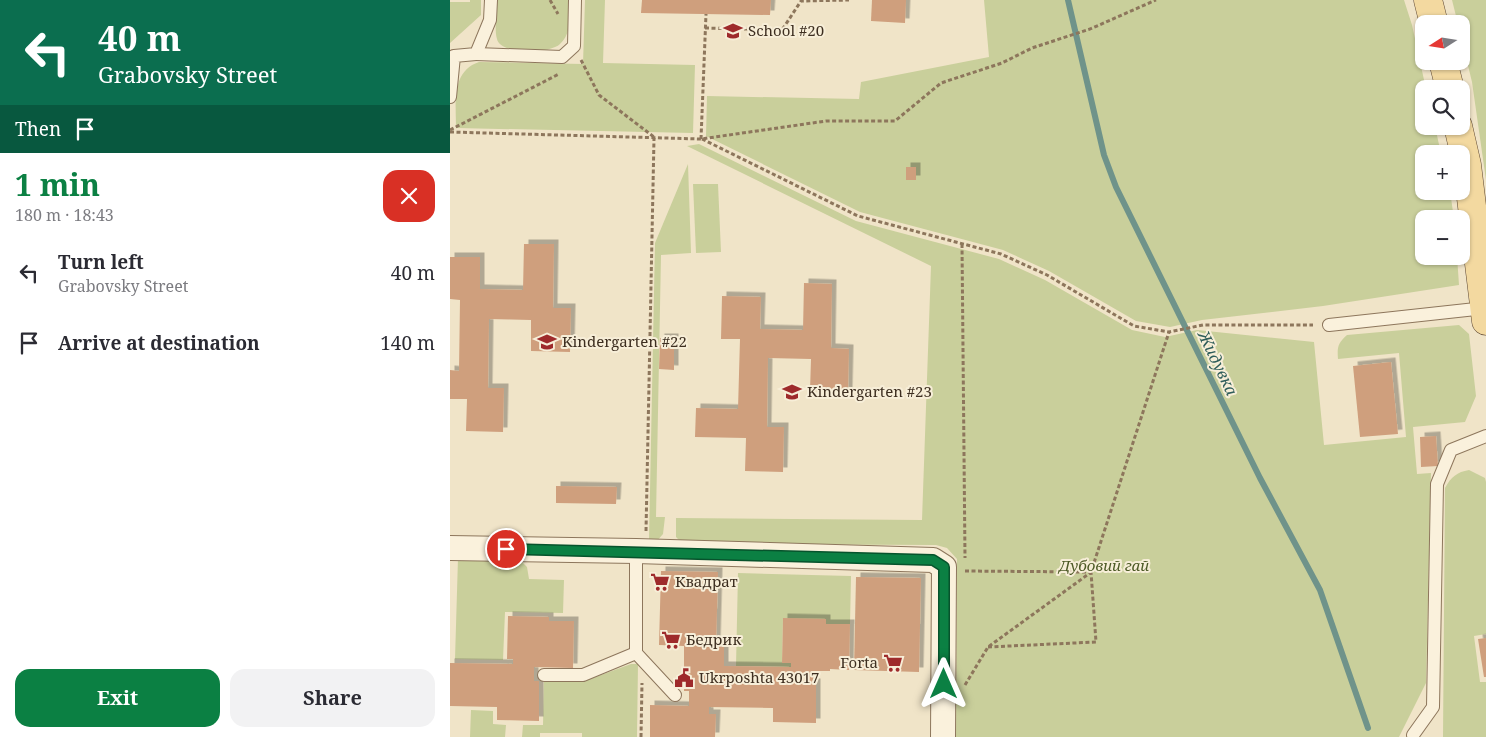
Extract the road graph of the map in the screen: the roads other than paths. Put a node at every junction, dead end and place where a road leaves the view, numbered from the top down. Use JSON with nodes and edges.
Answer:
{"nodes":[{"id":1,"x":491,"y":0,"type":"edge"},
{"id":2,"x":575,"y":0,"type":"edge"},
{"id":3,"x":1428,"y":0,"type":"edge"},
{"id":4,"x":1432,"y":15,"type":"edge"},
{"id":5,"x":476,"y":54,"type":"junction"},
{"id":6,"x":450,"y":97,"type":"edge"},
{"id":7,"x":1460,"y":135,"type":"edge"},
{"id":8,"x":1485,"y":314,"type":"edge"},
{"id":9,"x":1329,"y":325,"type":"road end"},
{"id":10,"x":1486,"y":436,"type":"edge"},
{"id":11,"x":450,"y":548,"type":"edge"},
{"id":12,"x":641,"y":552,"type":"junction"},
{"id":13,"x":639,"y":656,"type":"junction"},
{"id":14,"x":544,"y":675,"type":"dead end"},
{"id":15,"x":675,"y":695,"type":"dead end"},
{"id":16,"x":1413,"y":735,"type":"dead end"},
{"id":17,"x":943,"y":737,"type":"edge"}],
"edges":[{"from":1,"to":5,"type":"lane"},
{"from":2,"to":5,"type":"lane"},
{"from":3,"to":4,"type":"main road"},
{"from":5,"to":6,"type":"lane"},
{"from":7,"to":8,"type":"main road"},
{"from":8,"to":9,"type":"lane"},
{"from":10,"to":16,"type":"lane"},
{"from":11,"to":12,"type":"street"},
{"from":12,"to":13,"type":"lane"},
{"from":12,"to":17,"type":"street"},
{"from":13,"to":14,"type":"lane"},
{"from":13,"to":15,"type":"lane"}]}
